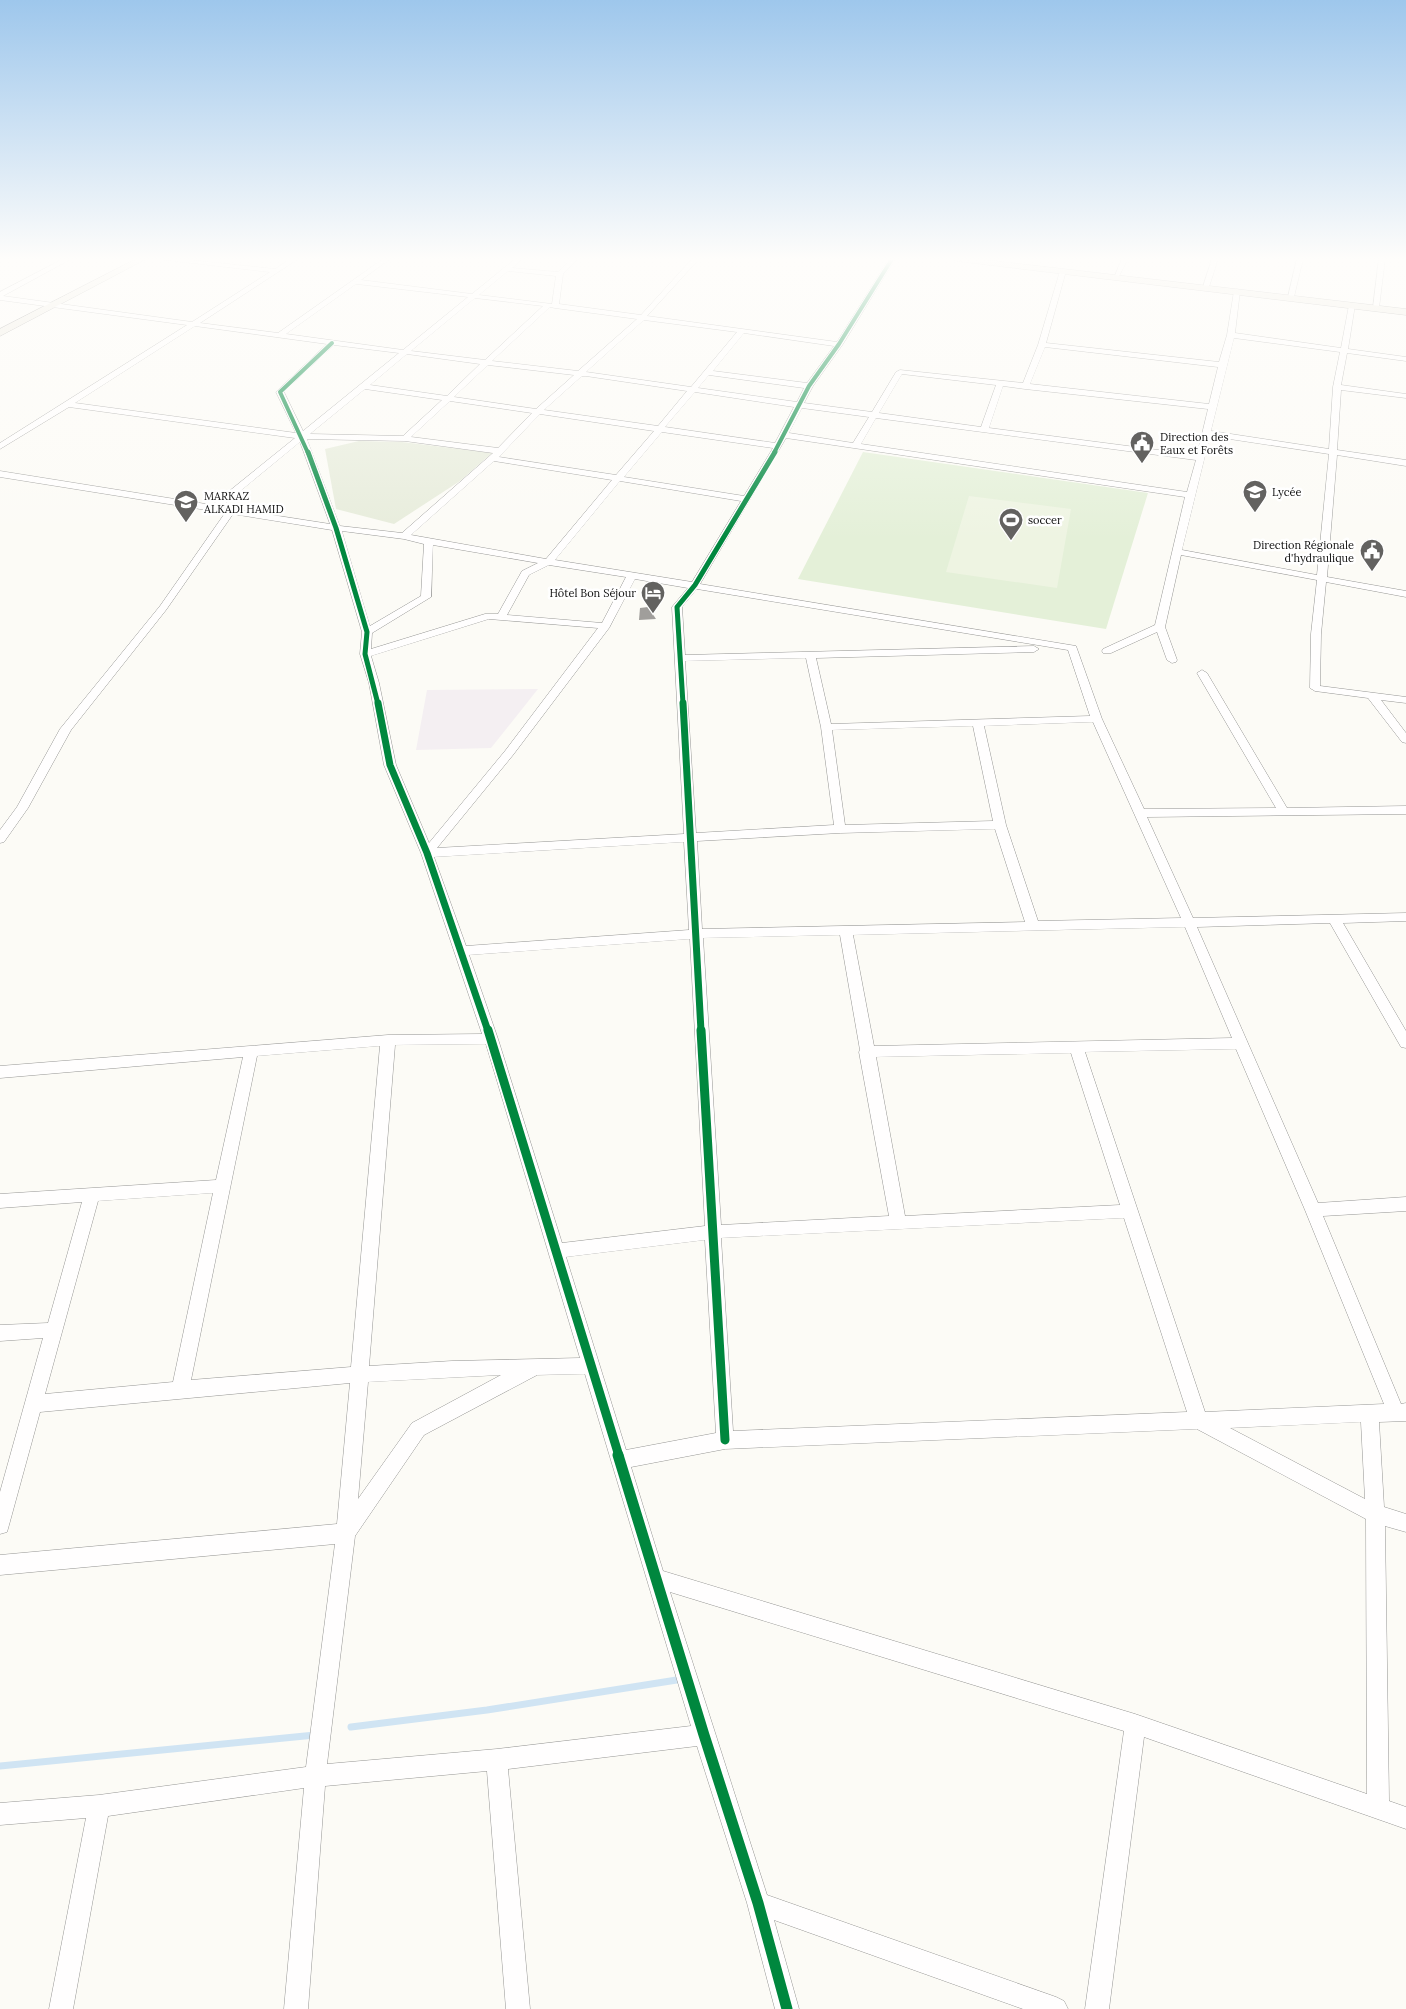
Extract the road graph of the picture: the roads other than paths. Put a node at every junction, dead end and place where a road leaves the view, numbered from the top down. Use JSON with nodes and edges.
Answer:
{"nodes":[{"id":1,"x":149,"y":353,"type":"edge"},
{"id":2,"x":322,"y":353,"type":"edge"},
{"id":3,"x":405,"y":353,"type":"edge"},
{"id":4,"x":412,"y":353,"type":"edge"},
{"id":5,"x":499,"y":353,"type":"edge"},
{"id":6,"x":604,"y":353,"type":"edge"},
{"id":7,"x":723,"y":353,"type":"edge"},
{"id":8,"x":833,"y":353,"type":"edge"},
{"id":9,"x":1039,"y":353,"type":"edge"},
{"id":10,"x":1112,"y":353,"type":"edge"},
{"id":11,"x":1226,"y":353,"type":"edge"},
{"id":12,"x":1344,"y":353,"type":"edge"},
{"id":13,"x":1366,"y":353,"type":"edge"},
{"id":14,"x":1406,"y":358,"type":"edge"},
{"id":15,"x":487,"y":363,"type":"junction"},
{"id":16,"x":1222,"y":365,"type":"junction"},
{"id":17,"x":707,"y":372,"type":"junction"},
{"id":18,"x":581,"y":374,"type":"junction"},
{"id":19,"x":1000,"y":384,"type":"junction"},
{"id":20,"x":363,"y":386,"type":"junction"},
{"id":21,"x":809,"y":386,"type":"junction"},
{"id":22,"x":1025,"y":387,"type":"junction"},
{"id":23,"x":1336,"y":387,"type":"junction"},
{"id":24,"x":692,"y":390,"type":"junction"},
{"id":25,"x":1406,"y":396,"type":"edge"},
{"id":26,"x":449,"y":399,"type":"junction"},
{"id":27,"x":67,"y":404,"type":"junction"},
{"id":28,"x":798,"y":405,"type":"junction"},
{"id":29,"x":1213,"y":407,"type":"junction"},
{"id":30,"x":538,"y":411,"type":"junction"},
{"id":31,"x":874,"y":415,"type":"junction"},
{"id":32,"x":660,"y":429,"type":"junction"},
{"id":33,"x":984,"y":430,"type":"junction"},
{"id":34,"x":1207,"y":432,"type":"junction"},
{"id":35,"x":785,"y":434,"type":"junction"},
{"id":36,"x":302,"y":436,"type":"junction"},
{"id":37,"x":405,"y":439,"type":"junction"},
{"id":38,"x":856,"y":445,"type":"junction"},
{"id":39,"x":778,"y":446,"type":"junction"},
{"id":40,"x":0,"y":447,"type":"edge"},
{"id":41,"x":1332,"y":452,"type":"junction"},
{"id":42,"x":496,"y":455,"type":"junction"},
{"id":43,"x":1201,"y":458,"type":"junction"},
{"id":44,"x":1406,"y":463,"type":"edge"},
{"id":45,"x":0,"y":474,"type":"edge"},
{"id":46,"x":618,"y":479,"type":"junction"},
{"id":47,"x":1190,"y":495,"type":"junction"},
{"id":48,"x":747,"y":499,"type":"junction"},
{"id":49,"x":214,"y":508,"type":"junction"},
{"id":50,"x":231,"y":511,"type":"junction"},
{"id":51,"x":336,"y":528,"type":"junction"},
{"id":52,"x":404,"y":536,"type":"junction"},
{"id":53,"x":429,"y":542,"type":"junction"},
{"id":54,"x":1178,"y":552,"type":"junction"},
{"id":55,"x":549,"y":561,"type":"junction"},
{"id":56,"x":632,"y":574,"type":"junction"},
{"id":57,"x":1322,"y":579,"type":"junction"},
{"id":58,"x":695,"y":585,"type":"junction"},
{"id":59,"x":1406,"y":594,"type":"edge"},
{"id":60,"x":501,"y":617,"type":"junction"},
{"id":61,"x":605,"y":626,"type":"junction"},
{"id":62,"x":1160,"y":627,"type":"junction"},
{"id":63,"x":367,"y":632,"type":"junction"},
{"id":64,"x":952,"y":640,"type":"junction"},
{"id":65,"x":1072,"y":648,"type":"junction"},
{"id":66,"x":1106,"y":651,"type":"dead end"},
{"id":67,"x":365,"y":654,"type":"junction"},
{"id":68,"x":810,"y":654,"type":"junction"},
{"id":69,"x":680,"y":658,"type":"junction"},
{"id":70,"x":1172,"y":660,"type":"dead end"},
{"id":71,"x":1202,"y":673,"type":"dead end"},
{"id":72,"x":1372,"y":696,"type":"junction"},
{"id":73,"x":1406,"y":700,"type":"edge"},
{"id":74,"x":1097,"y":719,"type":"junction"},
{"id":75,"x":978,"y":724,"type":"junction"},
{"id":76,"x":826,"y":727,"type":"junction"},
{"id":77,"x":1406,"y":740,"type":"edge"},
{"id":78,"x":1406,"y":810,"type":"edge"},
{"id":79,"x":1284,"y":812,"type":"junction"},
{"id":80,"x":1140,"y":813,"type":"junction"},
{"id":81,"x":1000,"y":825,"type":"junction"},
{"id":82,"x":840,"y":829,"type":"junction"},
{"id":83,"x":690,"y":837,"type":"junction"},
{"id":84,"x":0,"y":839,"type":"edge"},
{"id":85,"x":427,"y":853,"type":"junction"},
{"id":86,"x":1406,"y":918,"type":"edge"},
{"id":87,"x":1334,"y":919,"type":"junction"},
{"id":88,"x":1189,"y":922,"type":"junction"},
{"id":89,"x":1033,"y":927,"type":"junction"},
{"id":90,"x":846,"y":931,"type":"junction"},
{"id":91,"x":696,"y":934,"type":"junction"},
{"id":92,"x":461,"y":951,"type":"junction"},
{"id":93,"x":1404,"y":1036,"type":"edge"},
{"id":94,"x":491,"y":1039,"type":"junction"},
{"id":95,"x":388,"y":1040,"type":"junction"},
{"id":96,"x":1241,"y":1044,"type":"junction"},
{"id":97,"x":1076,"y":1047,"type":"junction"},
{"id":98,"x":251,"y":1052,"type":"junction"},
{"id":99,"x":866,"y":1052,"type":"junction"},
{"id":100,"x":0,"y":1072,"type":"edge"},
{"id":101,"x":223,"y":1186,"type":"junction"},
{"id":102,"x":92,"y":1194,"type":"junction"},
{"id":103,"x":0,"y":1201,"type":"edge"},
{"id":104,"x":1406,"y":1204,"type":"edge"},
{"id":105,"x":1313,"y":1210,"type":"junction"},
{"id":106,"x":1130,"y":1211,"type":"junction"},
{"id":107,"x":898,"y":1223,"type":"junction"},
{"id":108,"x":713,"y":1232,"type":"junction"},
{"id":109,"x":556,"y":1251,"type":"junction"},
{"id":110,"x":55,"y":1330,"type":"junction"},
{"id":111,"x":0,"y":1333,"type":"edge"},
{"id":112,"x":536,"y":1366,"type":"junction"},
{"id":113,"x":592,"y":1366,"type":"junction"},
{"id":114,"x":360,"y":1374,"type":"junction"},
{"id":115,"x":180,"y":1390,"type":"junction"},
{"id":116,"x":33,"y":1404,"type":"junction"},
{"id":117,"x":1401,"y":1413,"type":"edge"},
{"id":118,"x":1370,"y":1414,"type":"junction"},
{"id":119,"x":1199,"y":1421,"type":"junction"},
{"id":120,"x":725,"y":1440,"type":"junction"},
{"id":121,"x":621,"y":1460,"type":"junction"},
{"id":122,"x":1375,"y":1514,"type":"junction"},
{"id":123,"x":1406,"y":1523,"type":"edge"},
{"id":124,"x":0,"y":1525,"type":"edge"},
{"id":125,"x":346,"y":1533,"type":"junction"},
{"id":126,"x":0,"y":1565,"type":"edge"},
{"id":127,"x":658,"y":1579,"type":"junction"},
{"id":128,"x":1135,"y":1724,"type":"junction"},
{"id":129,"x":704,"y":1735,"type":"junction"},
{"id":130,"x":497,"y":1760,"type":"junction"},
{"id":131,"x":315,"y":1776,"type":"junction"},
{"id":132,"x":100,"y":1806,"type":"junction"},
{"id":133,"x":1378,"y":1808,"type":"junction"},
{"id":134,"x":0,"y":1814,"type":"edge"},
{"id":135,"x":1406,"y":1818,"type":"edge"},
{"id":136,"x":758,"y":1904,"type":"junction"},
{"id":137,"x":61,"y":2009,"type":"edge"},
{"id":138,"x":296,"y":2009,"type":"edge"},
{"id":139,"x":518,"y":2009,"type":"edge"},
{"id":140,"x":787,"y":2009,"type":"edge"},
{"id":141,"x":1056,"y":2009,"type":"edge"},
{"id":142,"x":1097,"y":2009,"type":"edge"}],
"edges":[{"from":1,"to":27,"type":"street"},
{"from":2,"to":36,"type":"street"},
{"from":3,"to":20,"type":"street"},
{"from":4,"to":15,"type":"street"},
{"from":5,"to":15,"type":"street"},
{"from":6,"to":18,"type":"street"},
{"from":7,"to":17,"type":"street"},
{"from":8,"to":21,"type":"street"},
{"from":9,"to":22,"type":"street"},
{"from":10,"to":16,"type":"street"},
{"from":11,"to":16,"type":"street"},
{"from":12,"to":23,"type":"street"},
{"from":13,"to":14,"type":"street"},
{"from":15,"to":18,"type":"street"},
{"from":15,"to":26,"type":"street"},
{"from":16,"to":29,"type":"street"},
{"from":17,"to":21,"type":"street"},
{"from":17,"to":24,"type":"street"},
{"from":18,"to":24,"type":"street"},
{"from":18,"to":30,"type":"street"},
{"from":19,"to":22,"type":"street"},
{"from":19,"to":31,"type":"street"},
{"from":19,"to":33,"type":"street"},
{"from":20,"to":26,"type":"street"},
{"from":20,"to":36,"type":"street"},
{"from":21,"to":28,"type":"street"},
{"from":22,"to":29,"type":"street"},
{"from":23,"to":25,"type":"street"},
{"from":23,"to":41,"type":"street"},
{"from":24,"to":28,"type":"street"},
{"from":24,"to":32,"type":"street"},
{"from":26,"to":30,"type":"street"},
{"from":26,"to":37,"type":"street"},
{"from":27,"to":36,"type":"street"},
{"from":27,"to":40,"type":"street"},
{"from":28,"to":31,"type":"street"},
{"from":28,"to":35,"type":"street"},
{"from":29,"to":34,"type":"street"},
{"from":30,"to":32,"type":"street"},
{"from":30,"to":42,"type":"street"},
{"from":31,"to":33,"type":"street"},
{"from":31,"to":38,"type":"street"},
{"from":32,"to":39,"type":"street"},
{"from":32,"to":46,"type":"street"},
{"from":33,"to":43,"type":"street"},
{"from":34,"to":41,"type":"street"},
{"from":34,"to":43,"type":"street"},
{"from":35,"to":38,"type":"street"},
{"from":35,"to":39,"type":"street"},
{"from":36,"to":37,"type":"street"},
{"from":36,"to":49,"type":"street"},
{"from":36,"to":51,"type":"street"},
{"from":37,"to":42,"type":"street"},
{"from":38,"to":47,"type":"street"},
{"from":39,"to":48,"type":"street"},
{"from":41,"to":44,"type":"street"},
{"from":41,"to":57,"type":"street"},
{"from":42,"to":46,"type":"street"},
{"from":42,"to":52,"type":"street"},
{"from":43,"to":47,"type":"street"},
{"from":45,"to":49,"type":"street"},
{"from":46,"to":48,"type":"street"},
{"from":46,"to":55,"type":"street"},
{"from":47,"to":54,"type":"street"},
{"from":48,"to":58,"type":"street"},
{"from":49,"to":50,"type":"street"},
{"from":50,"to":51,"type":"street"},
{"from":50,"to":84,"type":"street"},
{"from":51,"to":52,"type":"street"},
{"from":51,"to":63,"type":"street"},
{"from":52,"to":53,"type":"street"},
{"from":53,"to":55,"type":"street"},
{"from":53,"to":63,"type":"street"},
{"from":54,"to":57,"type":"street"},
{"from":54,"to":62,"type":"street"},
{"from":55,"to":56,"type":"street"},
{"from":55,"to":60,"type":"street"},
{"from":56,"to":58,"type":"street"},
{"from":56,"to":61,"type":"street"},
{"from":57,"to":59,"type":"street"},
{"from":57,"to":72,"type":"street"},
{"from":58,"to":64,"type":"street"},
{"from":58,"to":69,"type":"street"},
{"from":60,"to":61,"type":"street"},
{"from":60,"to":67,"type":"street"},
{"from":61,"to":85,"type":"street"},
{"from":62,"to":66,"type":"street"},
{"from":62,"to":70,"type":"street"},
{"from":63,"to":67,"type":"street"},
{"from":64,"to":65,"type":"street"},
{"from":64,"to":65,"type":"street"},
{"from":64,"to":68,"type":"street"},
{"from":65,"to":74,"type":"street"},
{"from":67,"to":85,"type":"street"},
{"from":68,"to":69,"type":"street"},
{"from":68,"to":76,"type":"street"},
{"from":69,"to":83,"type":"street"},
{"from":71,"to":79,"type":"street"},
{"from":72,"to":73,"type":"street"},
{"from":72,"to":77,"type":"street"},
{"from":74,"to":75,"type":"street"},
{"from":74,"to":80,"type":"street"},
{"from":75,"to":76,"type":"street"},
{"from":75,"to":81,"type":"street"},
{"from":76,"to":82,"type":"street"},
{"from":78,"to":79,"type":"street"},
{"from":79,"to":80,"type":"street"},
{"from":80,"to":88,"type":"street"},
{"from":81,"to":82,"type":"street"},
{"from":81,"to":89,"type":"street"},
{"from":82,"to":83,"type":"street"},
{"from":83,"to":85,"type":"street"},
{"from":83,"to":91,"type":"street"},
{"from":85,"to":92,"type":"street"},
{"from":86,"to":87,"type":"street"},
{"from":87,"to":88,"type":"street"},
{"from":87,"to":93,"type":"street"},
{"from":88,"to":89,"type":"street"},
{"from":88,"to":96,"type":"street"},
{"from":89,"to":90,"type":"street"},
{"from":90,"to":91,"type":"street"},
{"from":90,"to":99,"type":"street"},
{"from":91,"to":92,"type":"street"},
{"from":91,"to":108,"type":"street"},
{"from":92,"to":94,"type":"street"},
{"from":94,"to":95,"type":"street"},
{"from":94,"to":109,"type":"street"},
{"from":95,"to":98,"type":"street"},
{"from":95,"to":114,"type":"street"},
{"from":96,"to":97,"type":"street"},
{"from":96,"to":105,"type":"street"},
{"from":97,"to":99,"type":"street"},
{"from":97,"to":106,"type":"street"},
{"from":98,"to":100,"type":"street"},
{"from":98,"to":101,"type":"street"},
{"from":99,"to":107,"type":"street"},
{"from":101,"to":102,"type":"street"},
{"from":101,"to":115,"type":"street"},
{"from":102,"to":103,"type":"street"},
{"from":102,"to":110,"type":"street"},
{"from":104,"to":105,"type":"street"},
{"from":105,"to":117,"type":"street"},
{"from":106,"to":107,"type":"street"},
{"from":106,"to":119,"type":"street"},
{"from":107,"to":108,"type":"street"},
{"from":108,"to":109,"type":"street"},
{"from":108,"to":120,"type":"street"},
{"from":109,"to":113,"type":"street"},
{"from":110,"to":111,"type":"street"},
{"from":110,"to":116,"type":"street"},
{"from":112,"to":113,"type":"street"},
{"from":112,"to":114,"type":"street"},
{"from":112,"to":125,"type":"street"},
{"from":113,"to":121,"type":"street"},
{"from":114,"to":115,"type":"street"},
{"from":114,"to":125,"type":"street"},
{"from":115,"to":116,"type":"street"},
{"from":116,"to":124,"type":"street"},
{"from":117,"to":118,"type":"street"},
{"from":118,"to":119,"type":"street"},
{"from":118,"to":122,"type":"street"},
{"from":119,"to":120,"type":"street"},
{"from":119,"to":122,"type":"street"},
{"from":120,"to":121,"type":"street"},
{"from":121,"to":127,"type":"street"},
{"from":122,"to":123,"type":"street"},
{"from":122,"to":133,"type":"street"},
{"from":125,"to":126,"type":"street"},
{"from":125,"to":131,"type":"street"},
{"from":127,"to":128,"type":"street"},
{"from":127,"to":129,"type":"street"},
{"from":128,"to":133,"type":"street"},
{"from":128,"to":142,"type":"street"},
{"from":129,"to":130,"type":"street"},
{"from":129,"to":136,"type":"street"},
{"from":130,"to":131,"type":"street"},
{"from":130,"to":139,"type":"street"},
{"from":131,"to":132,"type":"street"},
{"from":131,"to":138,"type":"street"},
{"from":132,"to":134,"type":"street"},
{"from":132,"to":137,"type":"street"},
{"from":133,"to":135,"type":"street"},
{"from":136,"to":140,"type":"street"},
{"from":136,"to":141,"type":"street"}]}
